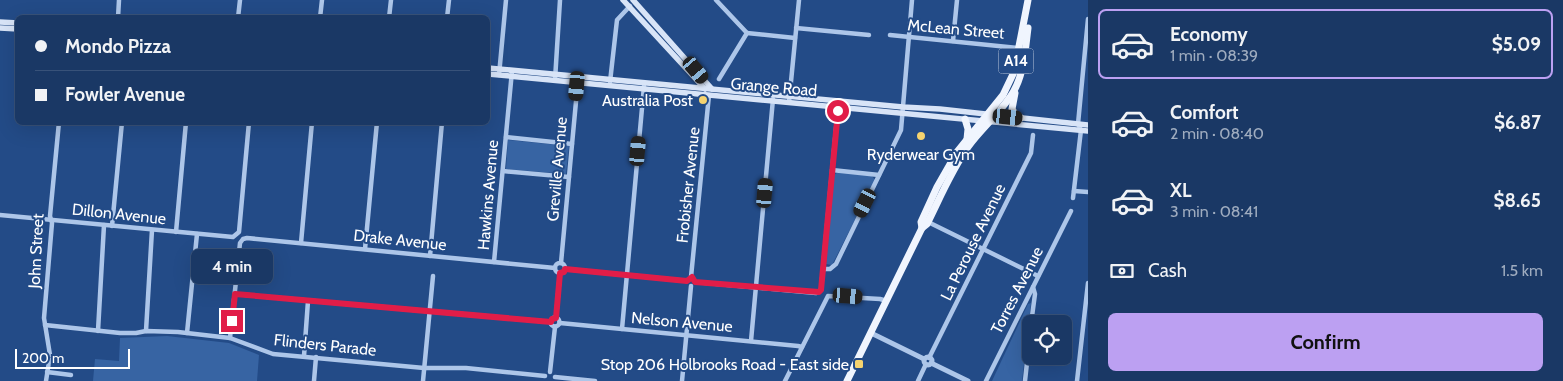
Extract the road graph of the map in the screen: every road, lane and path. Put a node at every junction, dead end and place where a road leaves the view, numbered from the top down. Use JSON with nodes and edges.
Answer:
{"nodes":[{"id":1,"x":119,"y":0,"type":"edge"},
{"id":2,"x":240,"y":0,"type":"edge"},
{"id":3,"x":322,"y":0,"type":"edge"},
{"id":4,"x":391,"y":0,"type":"edge"},
{"id":5,"x":449,"y":0,"type":"edge"},
{"id":6,"x":506,"y":0,"type":"edge"},
{"id":7,"x":560,"y":0,"type":"edge"},
{"id":8,"x":623,"y":0,"type":"edge"},
{"id":9,"x":716,"y":0,"type":"edge"},
{"id":10,"x":799,"y":0,"type":"edge"},
{"id":11,"x":912,"y":0,"type":"edge"},
{"id":12,"x":957,"y":0,"type":"edge"},
{"id":13,"x":1029,"y":0,"type":"edge"},
{"id":14,"x":634,"y":1,"type":"edge"},
{"id":15,"x":629,"y":7,"type":"junction"},
{"id":16,"x":0,"y":14,"type":"edge"},
{"id":17,"x":118,"y":15,"type":"edge"},
{"id":18,"x":238,"y":15,"type":"edge"},
{"id":19,"x":320,"y":15,"type":"edge"},
{"id":20,"x":389,"y":15,"type":"edge"},
{"id":21,"x":447,"y":15,"type":"edge"},
{"id":22,"x":1088,"y":19,"type":"edge"},
{"id":23,"x":5,"y":24,"type":"edge"},
{"id":24,"x":0,"y":28,"type":"edge"},
{"id":25,"x":796,"y":28,"type":"junction"},
{"id":26,"x":0,"y":33,"type":"edge"},
{"id":27,"x":747,"y":33,"type":"junction"},
{"id":28,"x":869,"y":35,"type":"dead end"},
{"id":29,"x":890,"y":36,"type":"dead end"},
{"id":30,"x":908,"y":37,"type":"junction"},
{"id":31,"x":795,"y":38,"type":"junction"},
{"id":32,"x":953,"y":41,"type":"junction"},
{"id":33,"x":1019,"y":48,"type":"junction"},
{"id":34,"x":490,"y":69,"type":"edge"},
{"id":35,"x":500,"y":72,"type":"junction"},
{"id":36,"x":512,"y":73,"type":"junction"},
{"id":37,"x":490,"y":74,"type":"edge"},
{"id":38,"x":555,"y":77,"type":"junction"},
{"id":39,"x":578,"y":79,"type":"junction"},
{"id":40,"x":696,"y":79,"type":"junction"},
{"id":41,"x":719,"y":79,"type":"dead end"},
{"id":42,"x":610,"y":83,"type":"junction"},
{"id":43,"x":644,"y":86,"type":"junction"},
{"id":44,"x":1016,"y":86,"type":"junction"},
{"id":45,"x":690,"y":87,"type":"junction"},
{"id":46,"x":704,"y":88,"type":"junction"},
{"id":47,"x":711,"y":92,"type":"junction"},
{"id":48,"x":774,"y":98,"type":"junction"},
{"id":49,"x":789,"y":100,"type":"junction"},
{"id":50,"x":838,"y":107,"type":"junction"},
{"id":51,"x":903,"y":110,"type":"junction"},
{"id":52,"x":989,"y":118,"type":"junction"},
{"id":53,"x":1021,"y":118,"type":"junction"},
{"id":54,"x":965,"y":119,"type":"junction"},
{"id":55,"x":1078,"y":124,"type":"junction"},
{"id":56,"x":59,"y":125,"type":"edge"},
{"id":57,"x":122,"y":125,"type":"edge"},
{"id":58,"x":186,"y":125,"type":"edge"},
{"id":59,"x":249,"y":125,"type":"edge"},
{"id":60,"x":312,"y":125,"type":"edge"},
{"id":61,"x":377,"y":125,"type":"edge"},
{"id":62,"x":442,"y":125,"type":"edge"},
{"id":63,"x":1088,"y":125,"type":"edge"},
{"id":64,"x":1081,"y":130,"type":"junction"},
{"id":65,"x":1088,"y":131,"type":"edge"},
{"id":66,"x":1033,"y":135,"type":"dead end"},
{"id":67,"x":506,"y":137,"type":"junction"},
{"id":68,"x":967,"y":139,"type":"junction"},
{"id":69,"x":572,"y":144,"type":"junction"},
{"id":70,"x":832,"y":170,"type":"junction"},
{"id":71,"x":503,"y":171,"type":"junction"},
{"id":72,"x":879,"y":175,"type":"junction"},
{"id":73,"x":569,"y":177,"type":"junction"},
{"id":74,"x":1074,"y":191,"type":"junction"},
{"id":75,"x":1088,"y":192,"type":"edge"},
{"id":76,"x":1073,"y":198,"type":"dead end"},
{"id":77,"x":1071,"y":211,"type":"dead end"},
{"id":78,"x":0,"y":215,"type":"edge"},
{"id":79,"x":51,"y":219,"type":"junction"},
{"id":80,"x":926,"y":220,"type":"junction"},
{"id":81,"x":104,"y":225,"type":"junction"},
{"id":82,"x":112,"y":226,"type":"junction"},
{"id":83,"x":152,"y":230,"type":"junction"},
{"id":84,"x":176,"y":232,"type":"junction"},
{"id":85,"x":197,"y":234,"type":"junction"},
{"id":86,"x":301,"y":243,"type":"junction"},
{"id":87,"x":365,"y":249,"type":"junction"},
{"id":88,"x":983,"y":249,"type":"junction"},
{"id":89,"x":430,"y":256,"type":"junction"},
{"id":90,"x":494,"y":262,"type":"junction"},
{"id":91,"x":561,"y":263,"type":"junction"},
{"id":92,"x":555,"y":268,"type":"junction"},
{"id":93,"x":565,"y":269,"type":"junction"},
{"id":94,"x":823,"y":269,"type":"junction"},
{"id":95,"x":560,"y":273,"type":"junction"},
{"id":96,"x":627,"y":275,"type":"junction"},
{"id":97,"x":433,"y":276,"type":"dead end"},
{"id":98,"x":1038,"y":276,"type":"junction"},
{"id":99,"x":691,"y":280,"type":"junction"},
{"id":100,"x":1088,"y":284,"type":"edge"},
{"id":101,"x":757,"y":287,"type":"junction"},
{"id":102,"x":1033,"y":287,"type":"junction"},
{"id":103,"x":235,"y":294,"type":"junction"},
{"id":104,"x":308,"y":301,"type":"junction"},
{"id":105,"x":887,"y":301,"type":"junction"},
{"id":106,"x":429,"y":312,"type":"junction"},
{"id":107,"x":1032,"y":315,"type":"edge"},
{"id":108,"x":556,"y":318,"type":"junction"},
{"id":109,"x":551,"y":322,"type":"junction"},
{"id":110,"x":560,"y":323,"type":"junction"},
{"id":111,"x":45,"y":325,"type":"junction"},
{"id":112,"x":1086,"y":326,"type":"edge"},
{"id":113,"x":555,"y":327,"type":"junction"},
{"id":114,"x":622,"y":329,"type":"junction"},
{"id":115,"x":98,"y":331,"type":"junction"},
{"id":116,"x":146,"y":331,"type":"junction"},
{"id":117,"x":187,"y":333,"type":"junction"},
{"id":118,"x":871,"y":333,"type":"junction"},
{"id":119,"x":687,"y":335,"type":"junction"},
{"id":120,"x":230,"y":338,"type":"junction"},
{"id":121,"x":750,"y":341,"type":"junction"},
{"id":122,"x":802,"y":348,"type":"junction"},
{"id":123,"x":304,"y":356,"type":"junction"},
{"id":124,"x":316,"y":357,"type":"junction"},
{"id":125,"x":928,"y":361,"type":"junction"},
{"id":126,"x":1027,"y":365,"type":"edge"},
{"id":127,"x":424,"y":368,"type":"junction"},
{"id":128,"x":48,"y":372,"type":"junction"},
{"id":129,"x":550,"y":372,"type":"junction"},
{"id":130,"x":71,"y":375,"type":"dead end"},
{"id":131,"x":546,"y":376,"type":"junction"},
{"id":132,"x":552,"y":380,"type":"edge"},
{"id":133,"x":46,"y":381,"type":"edge"},
{"id":134,"x":314,"y":381,"type":"edge"},
{"id":135,"x":423,"y":381,"type":"edge"},
{"id":136,"x":596,"y":381,"type":"edge"},
{"id":137,"x":682,"y":381,"type":"edge"},
{"id":138,"x":785,"y":381,"type":"edge"},
{"id":139,"x":847,"y":381,"type":"edge"},
{"id":140,"x":918,"y":381,"type":"edge"},
{"id":141,"x":968,"y":381,"type":"edge"},
{"id":142,"x":986,"y":381,"type":"edge"},
{"id":143,"x":1025,"y":381,"type":"edge"},
{"id":144,"x":1077,"y":381,"type":"edge"}],
"edges":[{"from":1,"to":17,"type":"street"},
{"from":2,"to":18,"type":"street"},
{"from":3,"to":19,"type":"street"},
{"from":4,"to":20,"type":"street"},
{"from":5,"to":21,"type":"street"},
{"from":6,"to":35,"type":"street"},
{"from":7,"to":38,"type":"street"},
{"from":8,"to":15,"type":"main road"},
{"from":9,"to":27,"type":"street"},
{"from":10,"to":25,"type":"street"},
{"from":11,"to":30,"type":"street"},
{"from":12,"to":32,"type":"street"},
{"from":13,"to":33,"type":"main road","number":"A14"},
{"from":13,"to":44,"type":"main road","number":"A14"},
{"from":14,"to":15,"type":"street"},
{"from":14,"to":47,"type":"main road"},
{"from":15,"to":40,"type":"main road"},
{"from":15,"to":42,"type":"street"},
{"from":16,"to":23,"type":"main road"},
{"from":22,"to":55,"type":"street"},
{"from":23,"to":24,"type":"main road"},
{"from":23,"to":26,"type":"main road"},
{"from":25,"to":28,"type":"street"},
{"from":25,"to":31,"type":"street"},
{"from":27,"to":31,"type":"street"},
{"from":27,"to":41,"type":"street"},
{"from":29,"to":30,"type":"street","name":"McLean Street"},
{"from":30,"to":32,"type":"street","name":"McLean Street"},
{"from":30,"to":51,"type":"street"},
{"from":31,"to":49,"type":"street"},
{"from":32,"to":33,"type":"street","name":"McLean Street"},
{"from":33,"to":52,"type":"main road","number":"A14"},
{"from":34,"to":35,"type":"main road","name":"Grange Road"},
{"from":35,"to":36,"type":"main road","name":"Grange Road"},
{"from":35,"to":37,"type":"main road","name":"Grange Road"},
{"from":36,"to":38,"type":"main road","name":"Grange Road"},
{"from":36,"to":67,"type":"street","name":"Hawkins Avenue"},
{"from":38,"to":39,"type":"main road","name":"Grange Road"},
{"from":39,"to":42,"type":"main road","name":"Grange Road"},
{"from":39,"to":69,"type":"street","name":"Greville Avenue"},
{"from":40,"to":45,"type":"main road"},
{"from":40,"to":46,"type":"main road"},
{"from":42,"to":43,"type":"main road","name":"Grange Road"},
{"from":43,"to":45,"type":"main road","name":"Grange Road"},
{"from":43,"to":47,"type":"main road","name":"Grange Road"},
{"from":43,"to":96,"type":"street"},
{"from":44,"to":52,"type":"main road","number":"A14"},
{"from":44,"to":53,"type":"main road"},
{"from":45,"to":46,"type":"main road","name":"Grange Road"},
{"from":46,"to":47,"type":"main road","name":"Grange Road"},
{"from":47,"to":48,"type":"main road","name":"Grange Road"},
{"from":47,"to":99,"type":"street","name":"Frobisher Avenue"},
{"from":48,"to":49,"type":"main road","name":"Grange Road"},
{"from":48,"to":101,"type":"street"},
{"from":49,"to":50,"type":"main road","name":"Grange Road"},
{"from":49,"to":51,"type":"main road","name":"Grange Road"},
{"from":50,"to":51,"type":"main road","name":"Grange Road"},
{"from":50,"to":70,"type":"street"},
{"from":51,"to":52,"type":"main road","name":"Grange Road"},
{"from":51,"to":54,"type":"main road","name":"Grange Road"},
{"from":51,"to":72,"type":"street"},
{"from":52,"to":53,"type":"main road","name":"Grange Road"},
{"from":52,"to":54,"type":"main road","name":"Grange Road"},
{"from":52,"to":64,"type":"main road","name":"Grange Road"},
{"from":52,"to":68,"type":"main road","number":"A14"},
{"from":52,"to":80,"type":"main road","number":"A14"},
{"from":53,"to":55,"type":"main road","name":"Grange Road"},
{"from":54,"to":68,"type":"main road"},
{"from":55,"to":63,"type":"main road","name":"Grange Road"},
{"from":55,"to":64,"type":"street"},
{"from":56,"to":79,"type":"street","name":"John Street"},
{"from":57,"to":82,"type":"street"},
{"from":58,"to":84,"type":"street"},
{"from":59,"to":85,"type":"street","name":"Dillon Avenue"},
{"from":60,"to":86,"type":"street"},
{"from":61,"to":87,"type":"street"},
{"from":62,"to":89,"type":"street"},
{"from":64,"to":65,"type":"main road","name":"Grange Road"},
{"from":64,"to":74,"type":"street"},
{"from":66,"to":88,"type":"street","name":"La Perouse Avenue"},
{"from":67,"to":69,"type":"street"},
{"from":67,"to":71,"type":"street","name":"Hawkins Avenue"},
{"from":68,"to":80,"type":"main road","number":"A14"},
{"from":69,"to":73,"type":"street","name":"Greville Avenue"},
{"from":70,"to":72,"type":"street"},
{"from":70,"to":94,"type":"street"},
{"from":71,"to":73,"type":"street"},
{"from":71,"to":90,"type":"street","name":"Hawkins Avenue"},
{"from":72,"to":94,"type":"street"},
{"from":73,"to":91,"type":"street","name":"Greville Avenue"},
{"from":74,"to":75,"type":"street"},
{"from":74,"to":76,"type":"street"},
{"from":77,"to":98,"type":"street","name":"Torres Avenue"},
{"from":78,"to":79,"type":"street","name":"Dillon Avenue"},
{"from":79,"to":81,"type":"street","name":"Dillon Avenue"},
{"from":79,"to":111,"type":"street","name":"John Street"},
{"from":80,"to":88,"type":"street"},
{"from":80,"to":105,"type":"main road","number":"A14"},
{"from":81,"to":82,"type":"street","name":"Dillon Avenue"},
{"from":81,"to":115,"type":"street"},
{"from":82,"to":83,"type":"street","name":"Dillon Avenue"},
{"from":83,"to":84,"type":"street","name":"Dillon Avenue"},
{"from":83,"to":116,"type":"street"},
{"from":84,"to":85,"type":"street","name":"Dillon Avenue"},
{"from":85,"to":117,"type":"street"},
{"from":86,"to":87,"type":"street","name":"Drake Avenue"},
{"from":86,"to":103,"type":"street","name":"Drake Avenue"},
{"from":87,"to":89,"type":"street","name":"Drake Avenue"},
{"from":88,"to":98,"type":"street"},
{"from":88,"to":125,"type":"street","name":"La Perouse Avenue"},
{"from":89,"to":90,"type":"street","name":"Drake Avenue"},
{"from":90,"to":92,"type":"street","name":"Drake Avenue"},
{"from":91,"to":92,"type":"street"},
{"from":91,"to":93,"type":"street"},
{"from":92,"to":95,"type":"street"},
{"from":93,"to":95,"type":"street"},
{"from":93,"to":96,"type":"street"},
{"from":94,"to":101,"type":"street"},
{"from":95,"to":108,"type":"street"},
{"from":96,"to":99,"type":"street"},
{"from":96,"to":114,"type":"street"},
{"from":97,"to":106,"type":"street"},
{"from":98,"to":102,"type":"street","name":"Torres Avenue"},
{"from":99,"to":101,"type":"street"},
{"from":99,"to":119,"type":"street"},
{"from":100,"to":112,"type":"street"},
{"from":101,"to":121,"type":"street"},
{"from":102,"to":107,"type":"street"},
{"from":102,"to":142,"type":"street","name":"Torres Avenue"},
{"from":103,"to":104,"type":"street"},
{"from":103,"to":120,"type":"street"},
{"from":104,"to":106,"type":"street"},
{"from":104,"to":123,"type":"street"},
{"from":105,"to":118,"type":"main road","number":"A14"},
{"from":105,"to":122,"type":"street"},
{"from":106,"to":109,"type":"street"},
{"from":106,"to":127,"type":"street"},
{"from":108,"to":109,"type":"street"},
{"from":108,"to":110,"type":"street"},
{"from":109,"to":113,"type":"street"},
{"from":110,"to":113,"type":"street"},
{"from":110,"to":114,"type":"street","name":"Nelson Avenue"},
{"from":111,"to":115,"type":"street","name":"Flinders Parade"},
{"from":111,"to":128,"type":"street","name":"John Street"},
{"from":112,"to":144,"type":"street"},
{"from":113,"to":129,"type":"street"},
{"from":114,"to":119,"type":"street","name":"Nelson Avenue"},
{"from":115,"to":116,"type":"street","name":"Flinders Parade"},
{"from":116,"to":117,"type":"street","name":"Flinders Parade"},
{"from":117,"to":120,"type":"street","name":"Flinders Parade"},
{"from":118,"to":125,"type":"street"},
{"from":118,"to":139,"type":"main road","number":"A14"},
{"from":119,"to":121,"type":"street","name":"Nelson Avenue"},
{"from":119,"to":137,"type":"street"},
{"from":120,"to":123,"type":"street","name":"Flinders Parade"},
{"from":121,"to":122,"type":"street","name":"Nelson Avenue"},
{"from":122,"to":138,"type":"street"},
{"from":123,"to":124,"type":"street","name":"Flinders Parade"},
{"from":124,"to":127,"type":"street","name":"Flinders Parade"},
{"from":124,"to":134,"type":"street"},
{"from":125,"to":140,"type":"street","name":"La Perouse Avenue"},
{"from":125,"to":141,"type":"street"},
{"from":126,"to":143,"type":"street"},
{"from":127,"to":131,"type":"street","name":"Flinders Parade"},
{"from":127,"to":135,"type":"street"},
{"from":128,"to":130,"type":"street"},
{"from":128,"to":133,"type":"street","name":"John Street"},
{"from":129,"to":131,"type":"street"},
{"from":129,"to":132,"type":"street"},
{"from":131,"to":132,"type":"street"},
{"from":132,"to":136,"type":"street"}]}
